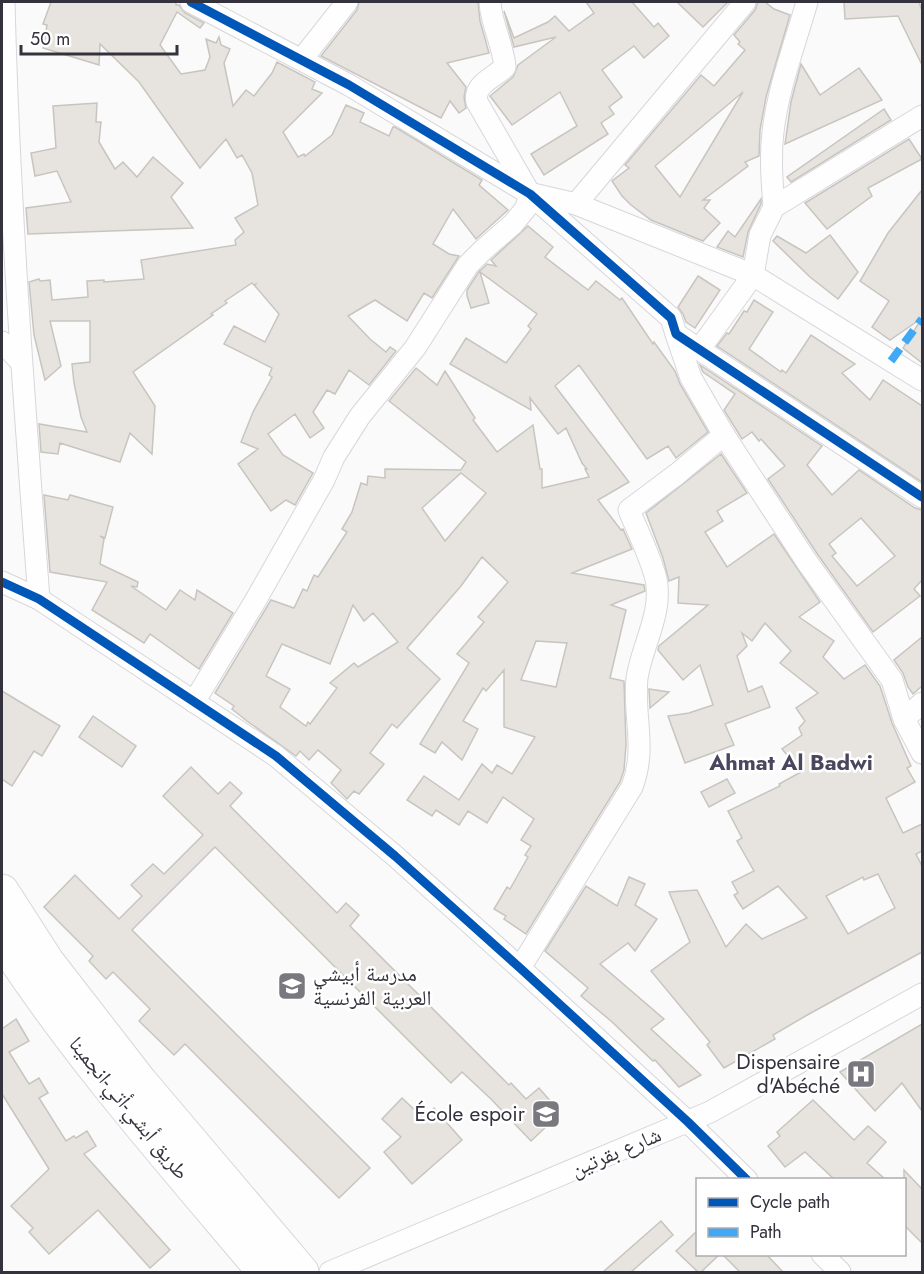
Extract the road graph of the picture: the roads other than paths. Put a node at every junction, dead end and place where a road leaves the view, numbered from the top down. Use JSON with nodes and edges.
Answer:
{"nodes":[{"id":1,"x":4,"y":2,"type":"edge"},
{"id":2,"x":191,"y":2,"type":"edge"},
{"id":3,"x":347,"y":2,"type":"edge"},
{"id":4,"x":490,"y":2,"type":"edge"},
{"id":5,"x":745,"y":2,"type":"edge"},
{"id":6,"x":807,"y":2,"type":"edge"},
{"id":7,"x":302,"y":60,"type":"junction"},
{"id":8,"x":922,"y":117,"type":"edge"},
{"id":9,"x":530,"y":194,"type":"junction"},
{"id":10,"x":576,"y":204,"type":"junction"},
{"id":11,"x":774,"y":207,"type":"junction"},
{"id":12,"x":753,"y":275,"type":"junction"},
{"id":13,"x":676,"y":334,"type":"junction"},
{"id":14,"x":2,"y":342,"type":"edge"},
{"id":15,"x":699,"y":350,"type":"junction"},
{"id":16,"x":21,"y":362,"type":"junction"},
{"id":17,"x":922,"y":380,"type":"edge"},
{"id":18,"x":724,"y":435,"type":"junction"},
{"id":19,"x":922,"y":497,"type":"edge"},
{"id":20,"x":2,"y":582,"type":"edge"},
{"id":21,"x":39,"y":599,"type":"junction"},
{"id":22,"x":194,"y":702,"type":"junction"},
{"id":23,"x":922,"y":703,"type":"edge"},
{"id":24,"x":904,"y":718,"type":"junction"},
{"id":25,"x":922,"y":753,"type":"edge"},
{"id":26,"x":2,"y":891,"type":"edge"},
{"id":27,"x":2,"y":940,"type":"edge"},
{"id":28,"x":520,"y":969,"type":"junction"},
{"id":29,"x":922,"y":994,"type":"edge"},
{"id":30,"x":688,"y":1122,"type":"junction"},
{"id":31,"x":746,"y":1178,"type":"edge"},
{"id":32,"x":824,"y":1256,"type":"edge"},
{"id":33,"x":264,"y":1272,"type":"edge"},
{"id":34,"x":302,"y":1272,"type":"edge"},
{"id":35,"x":330,"y":1272,"type":"edge"},
{"id":36,"x":840,"y":1272,"type":"edge"}],
"edges":[{"from":1,"to":16,"type":"street"},
{"from":2,"to":7,"type":"street"},
{"from":3,"to":7,"type":"street"},
{"from":4,"to":9,"type":"street"},
{"from":5,"to":10,"type":"street"},
{"from":6,"to":11,"type":"street"},
{"from":7,"to":9,"type":"street"},
{"from":8,"to":11,"type":"street"},
{"from":9,"to":10,"type":"street"},
{"from":9,"to":13,"type":"street"},
{"from":9,"to":22,"type":"street"},
{"from":10,"to":12,"type":"street"},
{"from":11,"to":12,"type":"street"},
{"from":12,"to":15,"type":"street"},
{"from":12,"to":17,"type":"street"},
{"from":13,"to":15,"type":"street"},
{"from":13,"to":18,"type":"street"},
{"from":14,"to":16,"type":"street"},
{"from":15,"to":19,"type":"street"},
{"from":16,"to":21,"type":"street"},
{"from":18,"to":24,"type":"street"},
{"from":18,"to":28,"type":"street"},
{"from":20,"to":21,"type":"street"},
{"from":21,"to":22,"type":"street"},
{"from":22,"to":28,"type":"street"},
{"from":23,"to":24,"type":"street"},
{"from":24,"to":25,"type":"street"},
{"from":26,"to":34,"type":"highway"},
{"from":27,"to":33,"type":"highway","name":"طريق أبشي-أتي-انجمينا"},
{"from":28,"to":30,"type":"street"},
{"from":29,"to":30,"type":"street","name":"شارع بقرتين"},
{"from":30,"to":31,"type":"street"},
{"from":30,"to":35,"type":"street","name":"شارع بقرتين"},
{"from":32,"to":36,"type":"street"}]}
